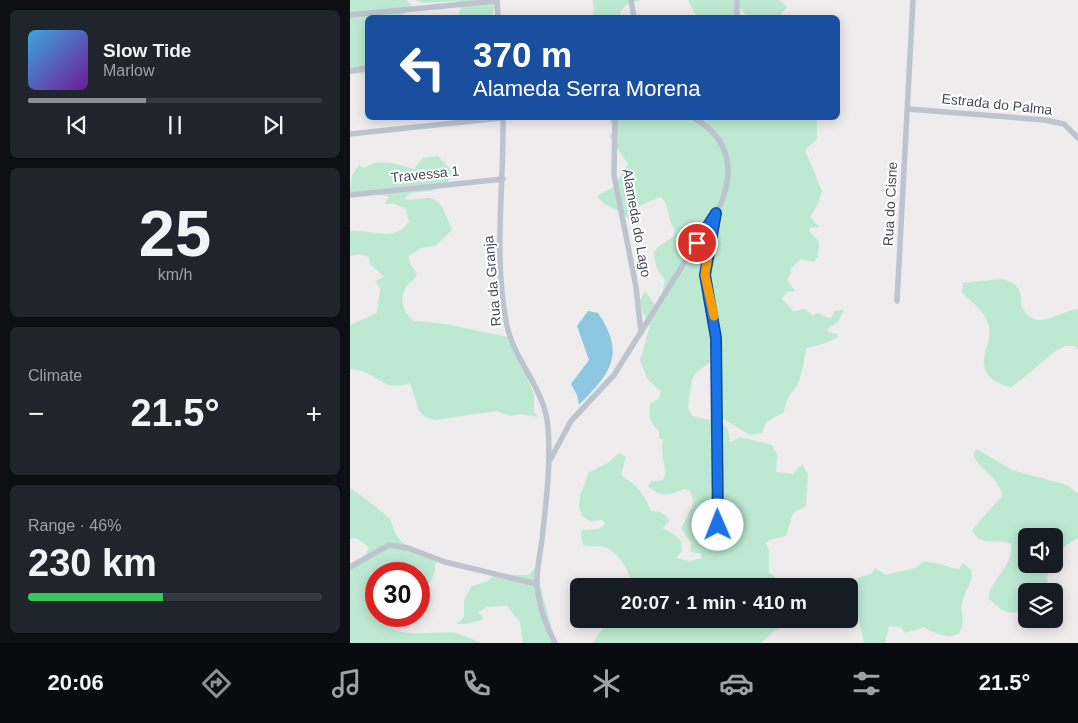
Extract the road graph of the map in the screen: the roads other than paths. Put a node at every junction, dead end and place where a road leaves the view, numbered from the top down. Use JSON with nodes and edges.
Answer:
{"nodes":[{"id":1,"x":632,"y":0,"type":"edge"},
{"id":2,"x":737,"y":0,"type":"edge"},
{"id":3,"x":914,"y":0,"type":"edge"},
{"id":4,"x":497,"y":1,"type":"edge"},
{"id":5,"x":350,"y":15,"type":"edge"},
{"id":6,"x":498,"y":15,"type":"edge"},
{"id":7,"x":634,"y":15,"type":"edge"},
{"id":8,"x":737,"y":15,"type":"edge"},
{"id":9,"x":365,"y":68,"type":"edge"},
{"id":10,"x":350,"y":71,"type":"edge"},
{"id":11,"x":908,"y":109,"type":"junction"},
{"id":12,"x":483,"y":120,"type":"edge"},
{"id":13,"x":502,"y":120,"type":"edge"},
{"id":14,"x":615,"y":120,"type":"edge"},
{"id":15,"x":697,"y":120,"type":"edge"},
{"id":16,"x":350,"y":134,"type":"edge"},
{"id":17,"x":1078,"y":138,"type":"edge"},
{"id":18,"x":503,"y":179,"type":"junction"},
{"id":19,"x":350,"y":195,"type":"edge"},
{"id":20,"x":716,"y":213,"type":"junction"},
{"id":21,"x":897,"y":301,"type":"dead end"},
{"id":22,"x":641,"y":333,"type":"junction"},
{"id":23,"x":550,"y":460,"type":"junction"},
{"id":24,"x":718,"y":541,"type":"dead end"},
{"id":25,"x":350,"y":567,"type":"edge"},
{"id":26,"x":537,"y":584,"type":"junction"},
{"id":27,"x":555,"y":643,"type":"edge"}],
"edges":[{"from":1,"to":7,"type":"street"},
{"from":2,"to":8,"type":"street"},
{"from":3,"to":11,"type":"street","name":"Rua do Cisne"},
{"from":4,"to":5,"type":"street"},
{"from":4,"to":6,"type":"street"},
{"from":9,"to":10,"type":"street"},
{"from":11,"to":17,"type":"street","name":"Estrada do Palma"},
{"from":11,"to":21,"type":"street","name":"Rua do Cisne"},
{"from":12,"to":16,"type":"street"},
{"from":13,"to":18,"type":"street","name":"Rua da Granja"},
{"from":14,"to":22,"type":"street","name":"Alameda do Lago"},
{"from":15,"to":20,"type":"street"},
{"from":18,"to":19,"type":"street","name":"Travessa 1"},
{"from":18,"to":23,"type":"street","name":"Rua da Granja"},
{"from":20,"to":22,"type":"street"},
{"from":20,"to":24,"type":"street"},
{"from":22,"to":23,"type":"street"},
{"from":23,"to":26,"type":"street","name":"Rua da Granja"},
{"from":25,"to":26,"type":"street"},
{"from":26,"to":27,"type":"street","name":"Rua da Granja"}]}
